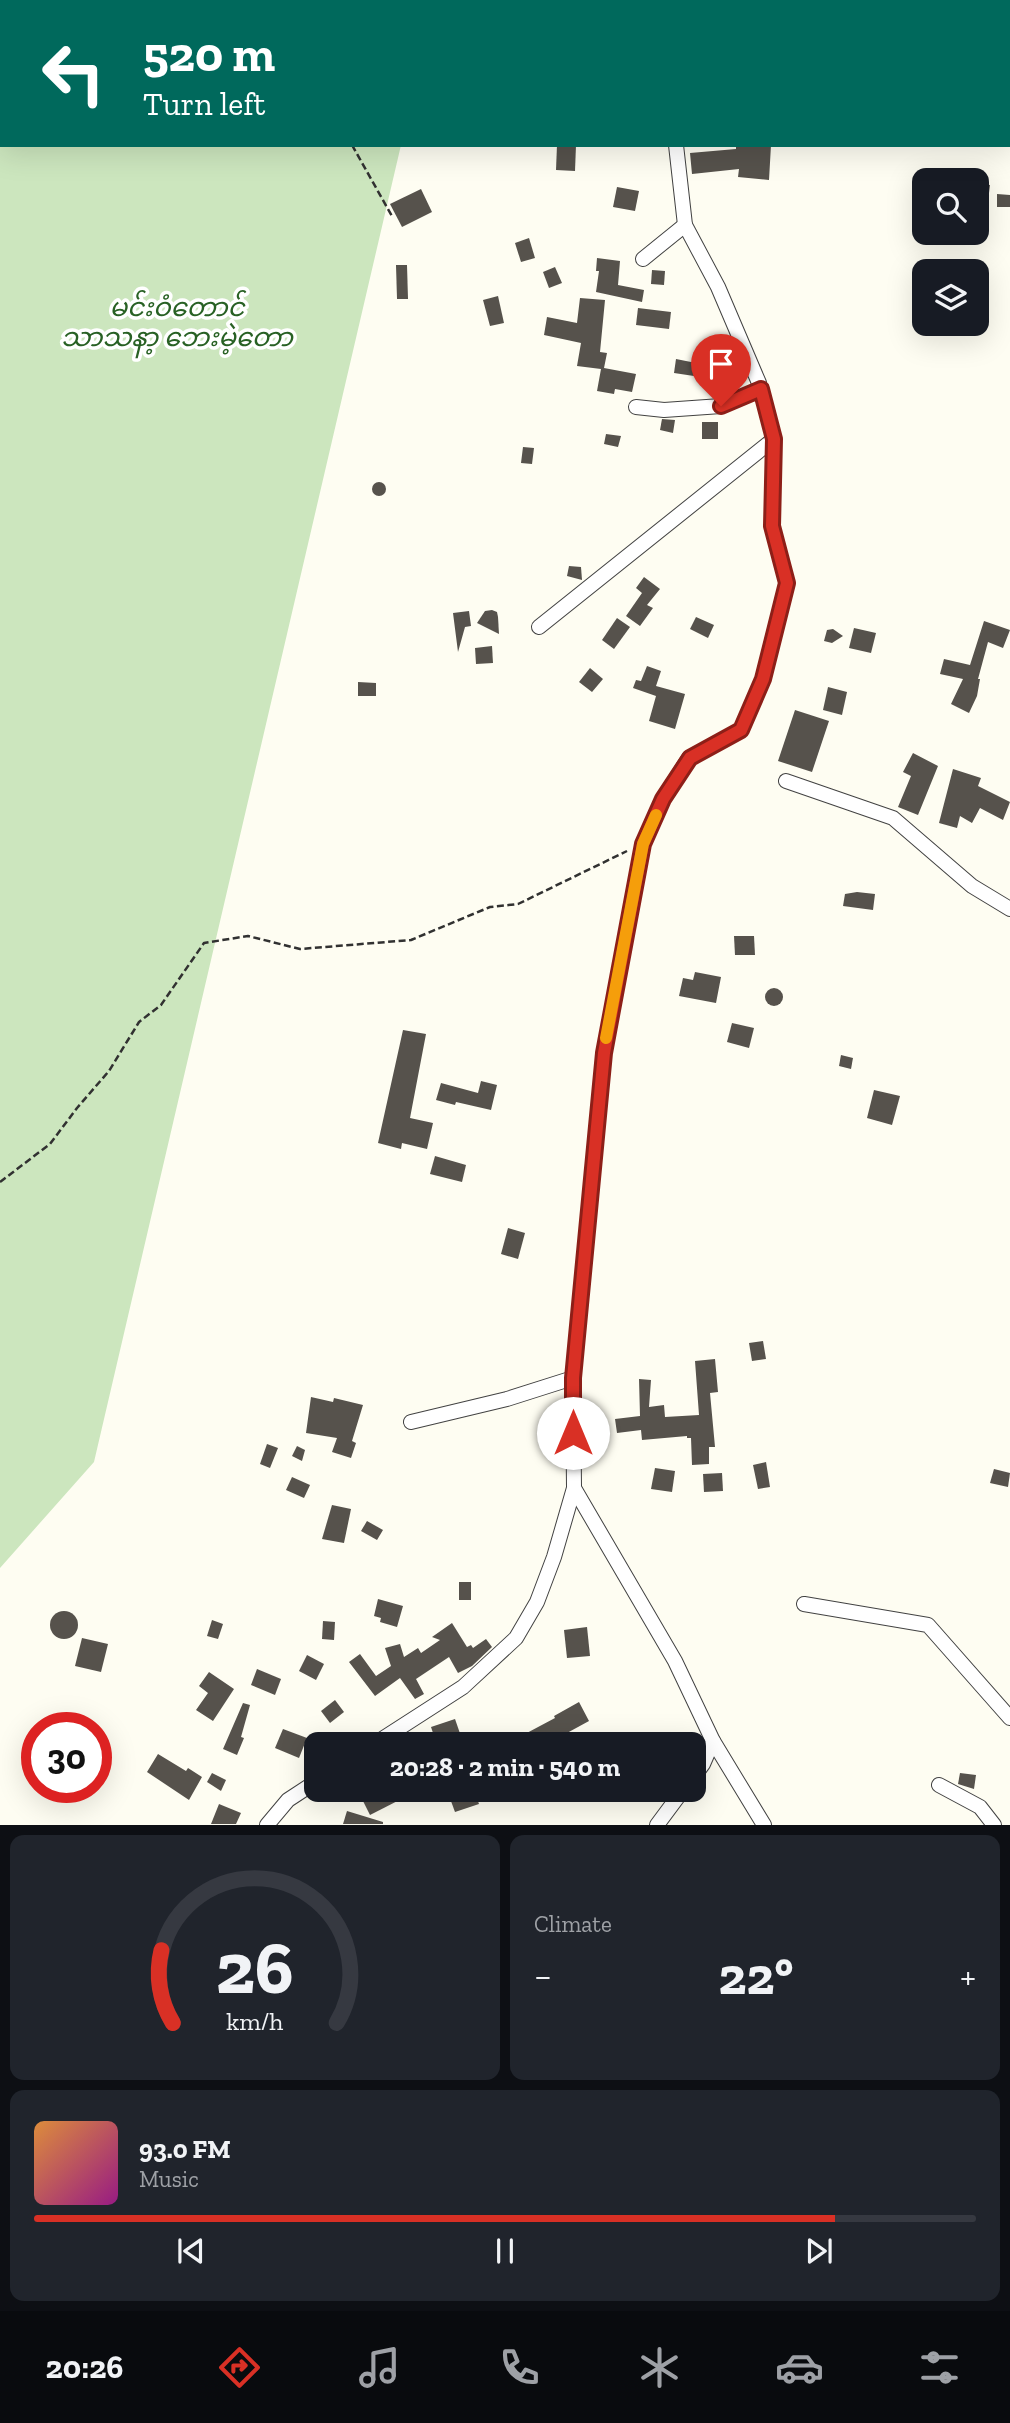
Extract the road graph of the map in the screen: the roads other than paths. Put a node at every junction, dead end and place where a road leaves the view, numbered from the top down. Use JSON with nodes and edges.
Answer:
{"nodes":[{"id":1,"x":676,"y":147,"type":"edge"},
{"id":2,"x":685,"y":225,"type":"junction"},
{"id":3,"x":643,"y":259,"type":"dead end"},
{"id":4,"x":761,"y":389,"type":"junction"},
{"id":5,"x":636,"y":407,"type":"dead end"},
{"id":6,"x":774,"y":439,"type":"junction"},
{"id":7,"x":539,"y":626,"type":"dead end"},
{"id":8,"x":786,"y":781,"type":"dead end"},
{"id":9,"x":1010,"y":909,"type":"edge"},
{"id":10,"x":573,"y":1378,"type":"junction"},
{"id":11,"x":411,"y":1422,"type":"dead end"},
{"id":12,"x":574,"y":1488,"type":"junction"},
{"id":13,"x":804,"y":1604,"type":"dead end"},
{"id":14,"x":1010,"y":1717,"type":"edge"},
{"id":15,"x":393,"y":1732,"type":"edge"},
{"id":16,"x":713,"y":1741,"type":"junction"},
{"id":17,"x":706,"y":1757,"type":"edge"},
{"id":18,"x":939,"y":1785,"type":"dead end"},
{"id":19,"x":304,"y":1790,"type":"edge"},
{"id":20,"x":674,"y":1802,"type":"edge"},
{"id":21,"x":267,"y":1825,"type":"edge"},
{"id":22,"x":657,"y":1825,"type":"edge"},
{"id":23,"x":764,"y":1825,"type":"edge"},
{"id":24,"x":993,"y":1825,"type":"edge"}],
"edges":[{"from":1,"to":2,"type":"street"},
{"from":2,"to":3,"type":"street"},
{"from":2,"to":4,"type":"street"},
{"from":4,"to":5,"type":"street"},
{"from":4,"to":6,"type":"street"},
{"from":6,"to":7,"type":"street"},
{"from":6,"to":10,"type":"street"},
{"from":8,"to":9,"type":"street"},
{"from":10,"to":11,"type":"street"},
{"from":10,"to":12,"type":"street"},
{"from":12,"to":15,"type":"street"},
{"from":12,"to":16,"type":"street"},
{"from":13,"to":14,"type":"street"},
{"from":16,"to":17,"type":"street"},
{"from":16,"to":23,"type":"street"},
{"from":18,"to":24,"type":"street"},
{"from":19,"to":21,"type":"street"},
{"from":20,"to":22,"type":"street"}]}
